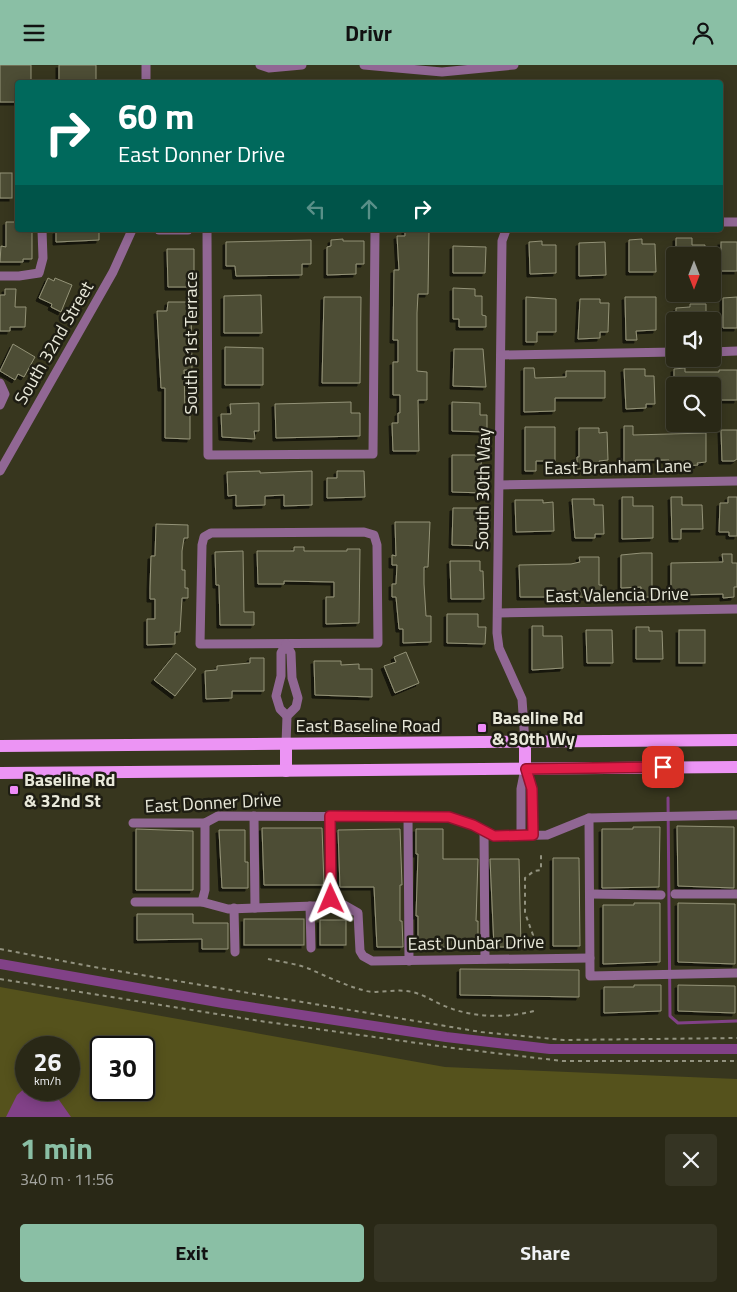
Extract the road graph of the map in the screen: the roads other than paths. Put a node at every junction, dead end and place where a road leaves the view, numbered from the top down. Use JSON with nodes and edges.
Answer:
{"nodes":[{"id":1,"x":146,"y":65,"type":"edge"},
{"id":2,"x":260,"y":65,"type":"edge"},
{"id":3,"x":302,"y":65,"type":"edge"},
{"id":4,"x":364,"y":65,"type":"edge"},
{"id":5,"x":514,"y":65,"type":"edge"},
{"id":6,"x":146,"y":80,"type":"edge"},
{"id":7,"x":737,"y":222,"type":"edge"},
{"id":8,"x":723,"y":223,"type":"edge"},
{"id":9,"x":42,"y":232,"type":"edge"},
{"id":10,"x":131,"y":232,"type":"edge"},
{"id":11,"x":207,"y":232,"type":"edge"},
{"id":12,"x":375,"y":232,"type":"edge"},
{"id":13,"x":505,"y":232,"type":"edge"},
{"id":14,"x":0,"y":276,"type":"edge"},
{"id":15,"x":737,"y":351,"type":"edge"},
{"id":16,"x":666,"y":352,"type":"edge"},
{"id":17,"x":721,"y":352,"type":"edge"},
{"id":18,"x":500,"y":355,"type":"junction"},
{"id":19,"x":0,"y":383,"type":"edge"},
{"id":20,"x":0,"y":405,"type":"edge"},
{"id":21,"x":0,"y":471,"type":"edge"},
{"id":22,"x":737,"y":481,"type":"edge"},
{"id":23,"x":500,"y":485,"type":"junction"},
{"id":24,"x":737,"y":609,"type":"edge"},
{"id":25,"x":498,"y":613,"type":"junction"},
{"id":26,"x":286,"y":644,"type":"junction"},
{"id":27,"x":287,"y":716,"type":"junction"},
{"id":28,"x":737,"y":740,"type":"edge"},
{"id":29,"x":525,"y":743,"type":"junction"},
{"id":30,"x":286,"y":744,"type":"junction"},
{"id":31,"x":0,"y":746,"type":"edge"},
{"id":32,"x":737,"y":767,"type":"edge"},
{"id":33,"x":526,"y":769,"type":"junction"},
{"id":34,"x":286,"y":771,"type":"junction"},
{"id":35,"x":0,"y":773,"type":"edge"},
{"id":36,"x":533,"y":809,"type":"junction"},
{"id":37,"x":521,"y":810,"type":"junction"},
{"id":38,"x":737,"y":815,"type":"edge"},
{"id":39,"x":254,"y":816,"type":"junction"},
{"id":40,"x":330,"y":816,"type":"junction"},
{"id":41,"x":408,"y":816,"type":"junction"},
{"id":42,"x":589,"y":818,"type":"junction"},
{"id":43,"x":133,"y":823,"type":"dead end"},
{"id":44,"x":205,"y":823,"type":"junction"},
{"id":45,"x":484,"y":831,"type":"junction"},
{"id":46,"x":521,"y":835,"type":"junction"},
{"id":47,"x":533,"y":835,"type":"junction"},
{"id":48,"x":590,"y":894,"type":"junction"},
{"id":49,"x":675,"y":894,"type":"dead end"},
{"id":50,"x":737,"y":894,"type":"edge"},
{"id":51,"x":661,"y":895,"type":"dead end"},
{"id":52,"x":135,"y":902,"type":"dead end"},
{"id":53,"x":202,"y":902,"type":"junction"},
{"id":54,"x":332,"y":905,"type":"junction"},
{"id":55,"x":310,"y":906,"type":"junction"},
{"id":56,"x":234,"y":908,"type":"junction"},
{"id":57,"x":255,"y":908,"type":"junction"},
{"id":58,"x":311,"y":948,"type":"dead end"},
{"id":59,"x":235,"y":952,"type":"dead end"},
{"id":60,"x":590,"y":958,"type":"junction"},
{"id":61,"x":485,"y":959,"type":"junction"},
{"id":62,"x":409,"y":961,"type":"junction"},
{"id":63,"x":737,"y":973,"type":"edge"}],
"edges":[{"from":1,"to":6,"type":"street"},
{"from":2,"to":3,"type":"street"},
{"from":4,"to":5,"type":"street"},
{"from":7,"to":8,"type":"street"},
{"from":9,"to":14,"type":"street"},
{"from":10,"to":21,"type":"street","name":"South 32nd Street"},
{"from":11,"to":12,"type":"street","name":"South 31st Terrace"},
{"from":13,"to":18,"type":"street","name":"South 30th Way"},
{"from":15,"to":17,"type":"street"},
{"from":16,"to":18,"type":"street"},
{"from":18,"to":23,"type":"street","name":"South 30th Way"},
{"from":19,"to":20,"type":"street"},
{"from":22,"to":23,"type":"street","name":"East Branham Lane"},
{"from":23,"to":25,"type":"street","name":"South 30th Way"},
{"from":24,"to":25,"type":"street","name":"East Valencia Drive"},
{"from":25,"to":29,"type":"street","name":"South 30th Way"},
{"from":26,"to":26,"type":"street"},
{"from":26,"to":27,"type":"street"},
{"from":26,"to":27,"type":"street"},
{"from":27,"to":30,"type":"street"},
{"from":28,"to":29,"type":"main road","name":"East Baseline Road"},
{"from":29,"to":30,"type":"main road","name":"East Baseline Road"},
{"from":29,"to":33,"type":"main road"},
{"from":30,"to":31,"type":"main road","name":"East Baseline Road"},
{"from":30,"to":34,"type":"main road"},
{"from":32,"to":33,"type":"main road"},
{"from":33,"to":34,"type":"main road"},
{"from":33,"to":36,"type":"street"},
{"from":33,"to":37,"type":"street"},
{"from":34,"to":35,"type":"main road"},
{"from":36,"to":37,"type":"street"},
{"from":36,"to":47,"type":"street"},
{"from":37,"to":46,"type":"street"},
{"from":38,"to":42,"type":"street","name":"East Donner Drive"},
{"from":39,"to":40,"type":"street","name":"East Donner Drive"},
{"from":39,"to":44,"type":"street","name":"East Donner Drive"},
{"from":39,"to":57,"type":"street"},
{"from":40,"to":41,"type":"street","name":"East Donner Drive"},
{"from":40,"to":54,"type":"street"},
{"from":41,"to":45,"type":"street","name":"East Donner Drive"},
{"from":41,"to":62,"type":"street"},
{"from":42,"to":47,"type":"street","name":"East Donner Drive"},
{"from":42,"to":48,"type":"street"},
{"from":43,"to":44,"type":"street","name":"East Donner Drive"},
{"from":44,"to":53,"type":"street"},
{"from":45,"to":46,"type":"street","name":"East Donner Drive"},
{"from":45,"to":61,"type":"street"},
{"from":46,"to":47,"type":"street","name":"East Donner Drive"},
{"from":48,"to":51,"type":"street"},
{"from":48,"to":60,"type":"street"},
{"from":49,"to":50,"type":"street"},
{"from":52,"to":53,"type":"street"},
{"from":53,"to":56,"type":"street"},
{"from":54,"to":55,"type":"street"},
{"from":54,"to":62,"type":"street","name":"East Dunbar Drive"},
{"from":55,"to":57,"type":"street"},
{"from":55,"to":58,"type":"street"},
{"from":56,"to":57,"type":"street"},
{"from":56,"to":59,"type":"street"},
{"from":60,"to":61,"type":"street","name":"East Dunbar Drive"},
{"from":60,"to":63,"type":"street"},
{"from":61,"to":62,"type":"street","name":"East Dunbar Drive"}]}
